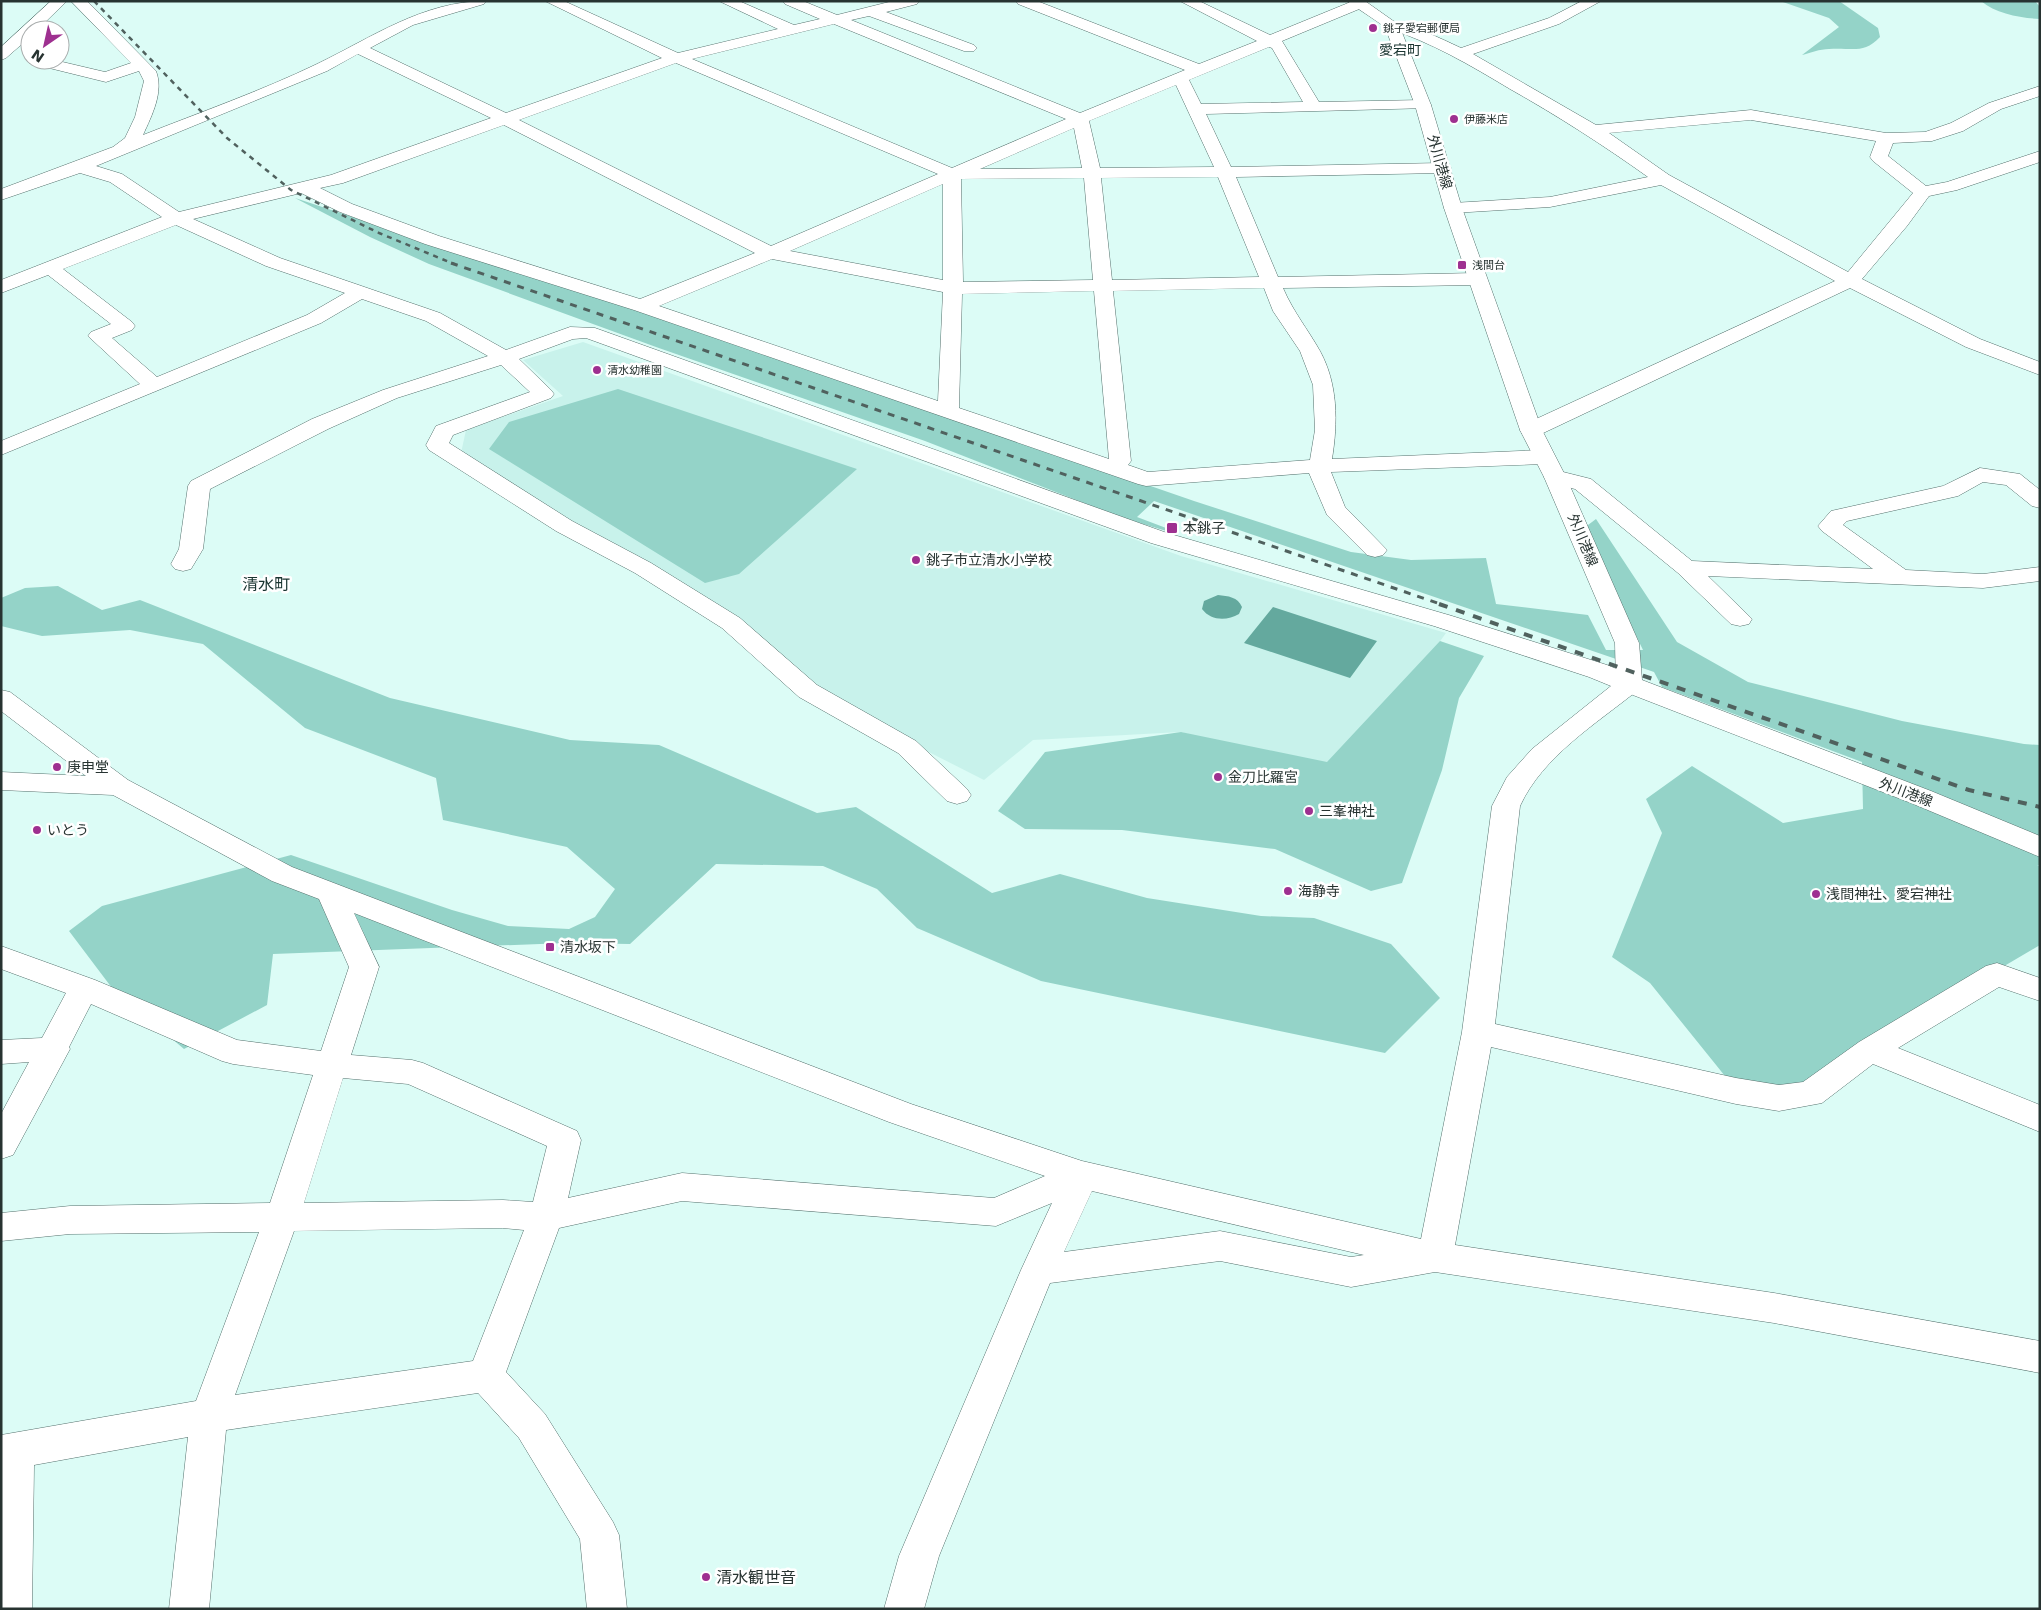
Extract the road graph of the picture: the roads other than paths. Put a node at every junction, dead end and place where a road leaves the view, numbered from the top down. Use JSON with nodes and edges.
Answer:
{"nodes":[{"id":1,"x":60,"y":1,"type":"edge"},
{"id":2,"x":78,"y":1,"type":"edge"},
{"id":3,"x":479,"y":1,"type":"edge"},
{"id":4,"x":552,"y":1,"type":"edge"},
{"id":5,"x":726,"y":1,"type":"edge"},
{"id":6,"x":790,"y":1,"type":"edge"},
{"id":7,"x":912,"y":1,"type":"edge"},
{"id":8,"x":1023,"y":1,"type":"edge"},
{"id":9,"x":1187,"y":1,"type":"edge"},
{"id":10,"x":1594,"y":1,"type":"edge"},
{"id":11,"x":1356,"y":3,"type":"edge"},
{"id":12,"x":870,"y":11,"type":"junction"},
{"id":13,"x":832,"y":19,"type":"junction"},
{"id":14,"x":1392,"y":25,"type":"junction"},
{"id":15,"x":791,"y":29,"type":"junction"},
{"id":16,"x":1271,"y":40,"type":"junction"},
{"id":17,"x":357,"y":48,"type":"junction"},
{"id":18,"x":968,"y":48,"type":"dead end"},
{"id":19,"x":1460,"y":53,"type":"junction"},
{"id":20,"x":1,"y":55,"type":"edge"},
{"id":21,"x":20,"y":58,"type":"edge"},
{"id":22,"x":676,"y":58,"type":"junction"},
{"id":23,"x":142,"y":64,"type":"junction"},
{"id":24,"x":70,"y":69,"type":"edge"},
{"id":25,"x":1199,"y":70,"type":"junction"},
{"id":26,"x":1181,"y":79,"type":"junction"},
{"id":27,"x":2040,"y":91,"type":"edge"},
{"id":28,"x":1423,"y":105,"type":"junction"},
{"id":29,"x":1314,"y":107,"type":"junction"},
{"id":30,"x":1197,"y":109,"type":"junction"},
{"id":31,"x":503,"y":118,"type":"junction"},
{"id":32,"x":1080,"y":118,"type":"junction"},
{"id":33,"x":1593,"y":130,"type":"junction"},
{"id":34,"x":1886,"y":138,"type":"junction"},
{"id":35,"x":117,"y":152,"type":"junction"},
{"id":36,"x":2040,"y":156,"type":"edge"},
{"id":37,"x":80,"y":167,"type":"junction"},
{"id":38,"x":1442,"y":168,"type":"junction"},
{"id":39,"x":1092,"y":172,"type":"junction"},
{"id":40,"x":1225,"y":172,"type":"junction"},
{"id":41,"x":952,"y":174,"type":"junction"},
{"id":42,"x":1663,"y":179,"type":"junction"},
{"id":43,"x":303,"y":187,"type":"junction"},
{"id":44,"x":1923,"y":192,"type":"junction"},
{"id":45,"x":1,"y":194,"type":"edge"},
{"id":46,"x":1453,"y":208,"type":"junction"},
{"id":47,"x":176,"y":218,"type":"junction"},
{"id":48,"x":770,"y":252,"type":"junction"},
{"id":49,"x":50,"y":268,"type":"junction"},
{"id":50,"x":1477,"y":279,"type":"junction"},
{"id":51,"x":1272,"y":281,"type":"junction"},
{"id":52,"x":1850,"y":282,"type":"junction"},
{"id":53,"x":1104,"y":284,"type":"junction"},
{"id":54,"x":1,"y":287,"type":"edge"},
{"id":55,"x":953,"y":288,"type":"junction"},
{"id":56,"x":359,"y":293,"type":"junction"},
{"id":57,"x":641,"y":306,"type":"junction"},
{"id":58,"x":505,"y":358,"type":"junction"},
{"id":59,"x":2040,"y":369,"type":"edge"},
{"id":60,"x":155,"y":386,"type":"junction"},
{"id":61,"x":948,"y":412,"type":"junction"},
{"id":62,"x":1531,"y":430,"type":"junction"},
{"id":63,"x":1,"y":449,"type":"edge"},
{"id":64,"x":1319,"y":466,"type":"junction"},
{"id":65,"x":1115,"y":467,"type":"junction"},
{"id":66,"x":1550,"y":467,"type":"junction"},
{"id":67,"x":2040,"y":501,"type":"edge"},
{"id":68,"x":1375,"y":550,"type":"dead end"},
{"id":69,"x":183,"y":564,"type":"dead end"},
{"id":70,"x":1686,"y":568,"type":"junction"},
{"id":71,"x":2040,"y":574,"type":"edge"},
{"id":72,"x":1902,"y":579,"type":"junction"},
{"id":73,"x":1740,"y":619,"type":"dead end"},
{"id":74,"x":1629,"y":684,"type":"junction"},
{"id":75,"x":1,"y":698,"type":"edge"},
{"id":76,"x":1,"y":781,"type":"edge"},
{"id":77,"x":118,"y":786,"type":"junction"},
{"id":78,"x":957,"y":795,"type":"dead end"},
{"id":79,"x":2040,"y":847,"type":"edge"},
{"id":80,"x":332,"y":894,"type":"junction"},
{"id":81,"x":1,"y":957,"type":"edge"},
{"id":82,"x":84,"y":988,"type":"junction"},
{"id":83,"x":2040,"y":990,"type":"edge"},
{"id":84,"x":1478,"y":1032,"type":"junction"},
{"id":85,"x":54,"y":1048,"type":"junction"},
{"id":86,"x":1870,"y":1050,"type":"junction"},
{"id":87,"x":1,"y":1052,"type":"edge"},
{"id":88,"x":331,"y":1065,"type":"junction"},
{"id":89,"x":2040,"y":1119,"type":"edge"},
{"id":90,"x":1,"y":1146,"type":"edge"},
{"id":91,"x":1082,"y":1175,"type":"junction"},
{"id":92,"x":282,"y":1217,"type":"junction"},
{"id":93,"x":546,"y":1217,"type":"junction"},
{"id":94,"x":1,"y":1227,"type":"edge"},
{"id":95,"x":1435,"y":1257,"type":"junction"},
{"id":96,"x":1038,"y":1270,"type":"junction"},
{"id":97,"x":2040,"y":1357,"type":"edge"},
{"id":98,"x":486,"y":1376,"type":"junction"},
{"id":99,"x":210,"y":1416,"type":"junction"},
{"id":100,"x":8,"y":1452,"type":"edge"},
{"id":101,"x":12,"y":1609,"type":"edge"},
{"id":102,"x":190,"y":1609,"type":"edge"},
{"id":103,"x":607,"y":1609,"type":"edge"},
{"id":104,"x":904,"y":1609,"type":"edge"}],
"edges":[{"from":1,"to":20,"type":"street"},
{"from":2,"to":23,"type":"street"},
{"from":3,"to":17,"type":"street"},
{"from":4,"to":22,"type":"street"},
{"from":5,"to":15,"type":"street"},
{"from":6,"to":13,"type":"street"},
{"from":7,"to":12,"type":"street"},
{"from":8,"to":25,"type":"street"},
{"from":9,"to":16,"type":"street"},
{"from":10,"to":19,"type":"street"},
{"from":11,"to":14,"type":"street"},
{"from":11,"to":16,"type":"street"},
{"from":12,"to":13,"type":"street"},
{"from":12,"to":18,"type":"street"},
{"from":13,"to":15,"type":"street"},
{"from":13,"to":32,"type":"street"},
{"from":14,"to":19,"type":"street"},
{"from":14,"to":28,"type":"street","name":"外川港線"},
{"from":15,"to":22,"type":"street"},
{"from":16,"to":25,"type":"street"},
{"from":16,"to":29,"type":"street"},
{"from":17,"to":31,"type":"street"},
{"from":17,"to":35,"type":"street"},
{"from":19,"to":33,"type":"street"},
{"from":20,"to":21,"type":"street"},
{"from":22,"to":31,"type":"street"},
{"from":22,"to":41,"type":"street"},
{"from":23,"to":24,"type":"street"},
{"from":23,"to":35,"type":"street"},
{"from":25,"to":26,"type":"street"},
{"from":26,"to":30,"type":"street"},
{"from":26,"to":32,"type":"street"},
{"from":27,"to":34,"type":"street"},
{"from":28,"to":29,"type":"street"},
{"from":28,"to":38,"type":"street","name":"外川港線"},
{"from":29,"to":30,"type":"street"},
{"from":30,"to":40,"type":"street"},
{"from":31,"to":43,"type":"street"},
{"from":31,"to":48,"type":"street"},
{"from":32,"to":39,"type":"street"},
{"from":32,"to":41,"type":"street"},
{"from":33,"to":34,"type":"street"},
{"from":33,"to":42,"type":"street"},
{"from":34,"to":44,"type":"street"},
{"from":35,"to":37,"type":"street"},
{"from":36,"to":44,"type":"street"},
{"from":37,"to":45,"type":"street"},
{"from":37,"to":47,"type":"street"},
{"from":38,"to":40,"type":"street"},
{"from":38,"to":46,"type":"street","name":"外川港線"},
{"from":39,"to":40,"type":"street"},
{"from":39,"to":41,"type":"street"},
{"from":39,"to":53,"type":"street"},
{"from":40,"to":51,"type":"street"},
{"from":41,"to":48,"type":"street"},
{"from":41,"to":55,"type":"street"},
{"from":42,"to":46,"type":"street"},
{"from":42,"to":52,"type":"street"},
{"from":43,"to":47,"type":"street"},
{"from":43,"to":57,"type":"street"},
{"from":44,"to":52,"type":"street"},
{"from":46,"to":50,"type":"street","name":"外川港線"},
{"from":47,"to":49,"type":"street"},
{"from":47,"to":56,"type":"street"},
{"from":48,"to":55,"type":"street"},
{"from":48,"to":57,"type":"street"},
{"from":49,"to":54,"type":"street"},
{"from":49,"to":60,"type":"street"},
{"from":50,"to":51,"type":"street"},
{"from":50,"to":62,"type":"street","name":"外川港線"},
{"from":51,"to":53,"type":"street"},
{"from":51,"to":64,"type":"street"},
{"from":52,"to":59,"type":"street"},
{"from":52,"to":62,"type":"street"},
{"from":53,"to":55,"type":"street"},
{"from":53,"to":65,"type":"street"},
{"from":55,"to":61,"type":"street"},
{"from":56,"to":58,"type":"street"},
{"from":56,"to":60,"type":"street"},
{"from":57,"to":61,"type":"street"},
{"from":58,"to":69,"type":"street"},
{"from":58,"to":74,"type":"street"},
{"from":58,"to":78,"type":"street"},
{"from":60,"to":63,"type":"street"},
{"from":61,"to":65,"type":"street"},
{"from":62,"to":66,"type":"street","name":"外川港線"},
{"from":64,"to":65,"type":"street"},
{"from":64,"to":66,"type":"street"},
{"from":64,"to":68,"type":"street"},
{"from":66,"to":70,"type":"street"},
{"from":66,"to":74,"type":"street","name":"外川港線"},
{"from":67,"to":72,"type":"street"},
{"from":70,"to":72,"type":"street"},
{"from":70,"to":73,"type":"street"},
{"from":71,"to":72,"type":"street"},
{"from":74,"to":79,"type":"street","name":"外川港線"},
{"from":74,"to":84,"type":"street"},
{"from":75,"to":77,"type":"street"},
{"from":76,"to":77,"type":"street"},
{"from":77,"to":80,"type":"street"},
{"from":80,"to":88,"type":"street"},
{"from":80,"to":91,"type":"street"},
{"from":81,"to":82,"type":"street"},
{"from":82,"to":85,"type":"street"},
{"from":82,"to":88,"type":"street"},
{"from":83,"to":86,"type":"street"},
{"from":84,"to":86,"type":"street"},
{"from":84,"to":95,"type":"street"},
{"from":85,"to":87,"type":"street"},
{"from":85,"to":90,"type":"street"},
{"from":86,"to":89,"type":"street"},
{"from":88,"to":92,"type":"street"},
{"from":88,"to":93,"type":"street"},
{"from":91,"to":93,"type":"street"},
{"from":91,"to":95,"type":"street"},
{"from":91,"to":96,"type":"street"},
{"from":92,"to":93,"type":"street"},
{"from":92,"to":94,"type":"street"},
{"from":92,"to":99,"type":"street"},
{"from":93,"to":98,"type":"street"},
{"from":95,"to":96,"type":"street"},
{"from":95,"to":97,"type":"street"},
{"from":96,"to":104,"type":"street"},
{"from":98,"to":99,"type":"street"},
{"from":98,"to":103,"type":"street"},
{"from":99,"to":100,"type":"street"},
{"from":99,"to":102,"type":"street"},
{"from":100,"to":101,"type":"street"}]}
